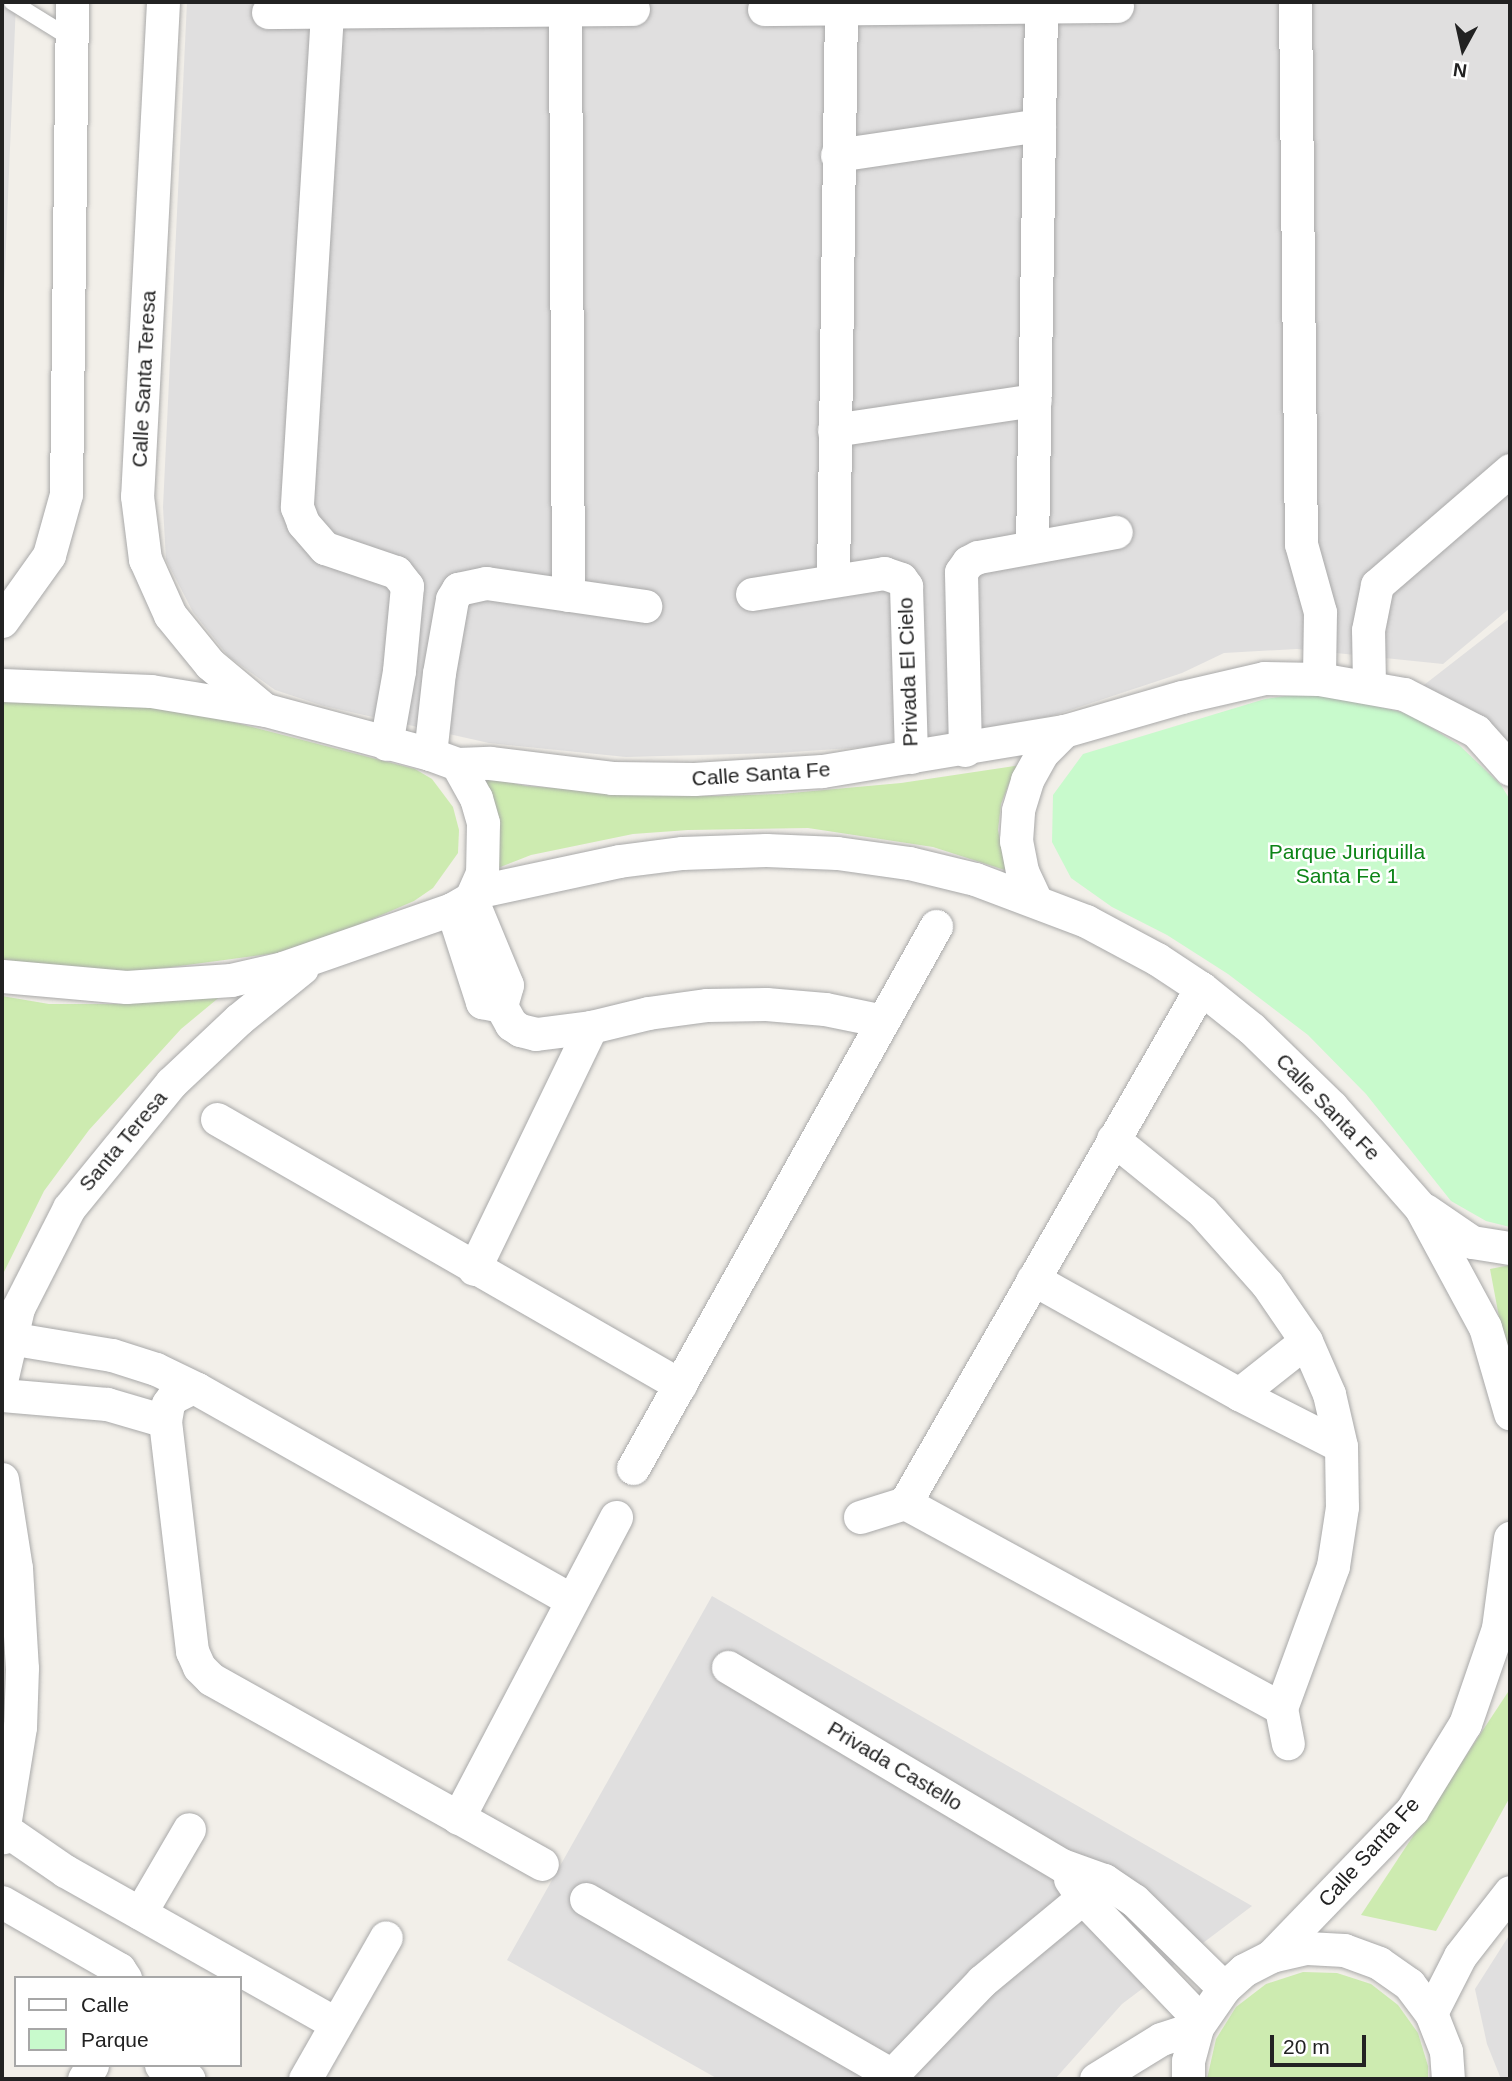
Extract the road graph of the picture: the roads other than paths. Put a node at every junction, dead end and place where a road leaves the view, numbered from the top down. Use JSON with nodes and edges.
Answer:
{"nodes":[{"id":1,"x":12,"y":2,"type":"edge"},
{"id":2,"x":72,"y":2,"type":"edge"},
{"id":3,"x":163,"y":2,"type":"edge"},
{"id":4,"x":1295,"y":2,"type":"edge"},
{"id":5,"x":1117,"y":6,"type":"dead end"},
{"id":6,"x":1041,"y":7,"type":"junction"},
{"id":7,"x":633,"y":9,"type":"dead end"},
{"id":8,"x":764,"y":9,"type":"dead end"},
{"id":9,"x":841,"y":9,"type":"junction"},
{"id":10,"x":565,"y":10,"type":"junction"},
{"id":11,"x":268,"y":12,"type":"dead end"},
{"id":12,"x":327,"y":13,"type":"junction"},
{"id":13,"x":72,"y":39,"type":"junction"},
{"id":14,"x":1039,"y":125,"type":"junction"},
{"id":15,"x":837,"y":155,"type":"junction"},
{"id":16,"x":1035,"y":400,"type":"junction"},
{"id":17,"x":834,"y":430,"type":"junction"},
{"id":18,"x":1510,"y":470,"type":"edge"},
{"id":19,"x":1116,"y":532,"type":"dead end"},
{"id":20,"x":1032,"y":546,"type":"junction"},
{"id":21,"x":833,"y":580,"type":"junction"},
{"id":22,"x":752,"y":594,"type":"dead end"},
{"id":23,"x":568,"y":595,"type":"junction"},
{"id":24,"x":645,"y":606,"type":"dead end"},
{"id":25,"x":2,"y":621,"type":"edge"},
{"id":26,"x":1319,"y":679,"type":"junction"},
{"id":27,"x":2,"y":685,"type":"edge"},
{"id":28,"x":1369,"y":685,"type":"junction"},
{"id":29,"x":266,"y":710,"type":"junction"},
{"id":30,"x":1064,"y":731,"type":"junction"},
{"id":31,"x":386,"y":744,"type":"junction"},
{"id":32,"x":965,"y":750,"type":"junction"},
{"id":33,"x":911,"y":757,"type":"junction"},
{"id":34,"x":443,"y":759,"type":"junction"},
{"id":35,"x":1510,"y":769,"type":"edge"},
{"id":36,"x":1035,"y":899,"type":"junction"},
{"id":37,"x":466,"y":900,"type":"junction"},
{"id":38,"x":936,"y":926,"type":"dead end"},
{"id":39,"x":317,"y":956,"type":"junction"},
{"id":40,"x":2,"y":976,"type":"edge"},
{"id":41,"x":1201,"y":988,"type":"junction"},
{"id":42,"x":883,"y":1021,"type":"junction"},
{"id":43,"x":591,"y":1027,"type":"junction"},
{"id":44,"x":217,"y":1119,"type":"dead end"},
{"id":45,"x":1113,"y":1139,"type":"junction"},
{"id":46,"x":1420,"y":1207,"type":"junction"},
{"id":47,"x":1510,"y":1248,"type":"edge"},
{"id":48,"x":474,"y":1269,"type":"junction"},
{"id":49,"x":1033,"y":1279,"type":"junction"},
{"id":50,"x":9,"y":1338,"type":"junction"},
{"id":51,"x":1306,"y":1341,"type":"junction"},
{"id":52,"x":2,"y":1377,"type":"edge"},
{"id":53,"x":680,"y":1385,"type":"junction"},
{"id":54,"x":197,"y":1389,"type":"junction"},
{"id":55,"x":1239,"y":1394,"type":"junction"},
{"id":56,"x":2,"y":1395,"type":"edge"},
{"id":57,"x":1510,"y":1413,"type":"edge"},
{"id":58,"x":165,"y":1421,"type":"junction"},
{"id":59,"x":1341,"y":1446,"type":"junction"},
{"id":60,"x":633,"y":1468,"type":"dead end"},
{"id":61,"x":2,"y":1479,"type":"edge"},
{"id":62,"x":905,"y":1503,"type":"junction"},
{"id":63,"x":616,"y":1517,"type":"dead end"},
{"id":64,"x":860,"y":1517,"type":"dead end"},
{"id":65,"x":1510,"y":1538,"type":"edge"},
{"id":66,"x":570,"y":1599,"type":"junction"},
{"id":67,"x":728,"y":1667,"type":"dead end"},
{"id":68,"x":1281,"y":1708,"type":"junction"},
{"id":69,"x":1288,"y":1743,"type":"dead end"},
{"id":70,"x":458,"y":1818,"type":"junction"},
{"id":71,"x":189,"y":1829,"type":"dead end"},
{"id":72,"x":3,"y":1834,"type":"edge"},
{"id":73,"x":542,"y":1864,"type":"dead end"},
{"id":74,"x":1093,"y":1889,"type":"junction"},
{"id":75,"x":1510,"y":1892,"type":"edge"},
{"id":76,"x":586,"y":1899,"type":"dead end"},
{"id":77,"x":2,"y":1902,"type":"edge"},
{"id":78,"x":140,"y":1913,"type":"junction"},
{"id":79,"x":386,"y":1937,"type":"dead end"},
{"id":80,"x":1271,"y":1956,"type":"junction"},
{"id":81,"x":124,"y":1976,"type":"edge"},
{"id":82,"x":1224,"y":1988,"type":"junction"},
{"id":83,"x":1431,"y":2013,"type":"junction"},
{"id":84,"x":1199,"y":2023,"type":"junction"},
{"id":85,"x":336,"y":2024,"type":"junction"},
{"id":86,"x":166,"y":2067,"type":"edge"},
{"id":87,"x":890,"y":2077,"type":"edge"},
{"id":88,"x":189,"y":2079,"type":"edge"},
{"id":89,"x":305,"y":2079,"type":"edge"},
{"id":90,"x":1097,"y":2079,"type":"edge"},
{"id":91,"x":1188,"y":2079,"type":"edge"},
{"id":92,"x":1448,"y":2079,"type":"edge"}],
"edges":[{"from":1,"to":13,"type":"lane"},
{"from":2,"to":13,"type":"street"},
{"from":3,"to":29,"type":"street","name":"Calle Santa Teresa"},
{"from":4,"to":26,"type":"street"},
{"from":5,"to":6,"type":"street"},
{"from":6,"to":9,"type":"street"},
{"from":6,"to":14,"type":"street"},
{"from":7,"to":10,"type":"street"},
{"from":8,"to":9,"type":"street"},
{"from":9,"to":15,"type":"street"},
{"from":10,"to":12,"type":"street"},
{"from":10,"to":23,"type":"street"},
{"from":11,"to":12,"type":"street"},
{"from":12,"to":31,"type":"street"},
{"from":13,"to":25,"type":"street"},
{"from":14,"to":15,"type":"street"},
{"from":14,"to":16,"type":"street"},
{"from":15,"to":17,"type":"street"},
{"from":16,"to":17,"type":"street"},
{"from":16,"to":20,"type":"street"},
{"from":17,"to":21,"type":"street"},
{"from":18,"to":28,"type":"street"},
{"from":19,"to":20,"type":"street"},
{"from":20,"to":32,"type":"street"},
{"from":21,"to":22,"type":"street"},
{"from":21,"to":33,"type":"street","name":"Privada El Cielo"},
{"from":23,"to":24,"type":"street"},
{"from":23,"to":34,"type":"street"},
{"from":26,"to":28,"type":"street","name":"Calle Santa Fe"},
{"from":26,"to":30,"type":"street","name":"Calle Santa Fe"},
{"from":27,"to":29,"type":"street","name":"Calle Santa Fe"},
{"from":28,"to":35,"type":"street","name":"Calle Santa Fe"},
{"from":29,"to":31,"type":"street","name":"Calle Santa Fe"},
{"from":30,"to":32,"type":"street","name":"Calle Santa Fe"},
{"from":30,"to":36,"type":"street"},
{"from":31,"to":34,"type":"street","name":"Calle Santa Fe"},
{"from":32,"to":33,"type":"street","name":"Calle Santa Fe"},
{"from":33,"to":34,"type":"street","name":"Calle Santa Fe"},
{"from":34,"to":37,"type":"street"},
{"from":36,"to":37,"type":"street","name":"Calle Santa Fe"},
{"from":36,"to":41,"type":"street","name":"Calle Santa Fe"},
{"from":37,"to":39,"type":"street","name":"Calle Santa Fe"},
{"from":37,"to":43,"type":"street"},
{"from":38,"to":42,"type":"street"},
{"from":39,"to":40,"type":"street","name":"Calle Santa Fe"},
{"from":39,"to":50,"type":"street","name":"Santa Teresa"},
{"from":41,"to":45,"type":"street"},
{"from":41,"to":46,"type":"street","name":"Calle Santa Fe"},
{"from":42,"to":43,"type":"street"},
{"from":42,"to":53,"type":"street"},
{"from":43,"to":48,"type":"street"},
{"from":44,"to":48,"type":"street"},
{"from":45,"to":49,"type":"street"},
{"from":45,"to":51,"type":"street"},
{"from":46,"to":47,"type":"street"},
{"from":46,"to":57,"type":"street","name":"Calle Santa Fe"},
{"from":48,"to":53,"type":"street"},
{"from":49,"to":55,"type":"street"},
{"from":49,"to":62,"type":"street"},
{"from":50,"to":52,"type":"street","name":"Santa Teresa"},
{"from":50,"to":54,"type":"street"},
{"from":51,"to":55,"type":"street"},
{"from":51,"to":59,"type":"street"},
{"from":53,"to":60,"type":"street"},
{"from":54,"to":58,"type":"street"},
{"from":54,"to":66,"type":"street"},
{"from":55,"to":59,"type":"street"},
{"from":56,"to":58,"type":"street"},
{"from":58,"to":70,"type":"street"},
{"from":59,"to":68,"type":"street"},
{"from":61,"to":72,"type":"street"},
{"from":62,"to":64,"type":"street"},
{"from":62,"to":68,"type":"street"},
{"from":63,"to":66,"type":"street"},
{"from":65,"to":80,"type":"street","name":"Calle Santa Fe"},
{"from":66,"to":70,"type":"street"},
{"from":67,"to":74,"type":"street","name":"Privada Castello"},
{"from":68,"to":69,"type":"street"},
{"from":70,"to":73,"type":"street"},
{"from":71,"to":78,"type":"street"},
{"from":72,"to":78,"type":"street"},
{"from":74,"to":82,"type":"street","name":"Privada Castello"},
{"from":74,"to":84,"type":"street"},
{"from":74,"to":87,"type":"street"},
{"from":75,"to":83,"type":"street"},
{"from":76,"to":87,"type":"street"},
{"from":77,"to":81,"type":"street"},
{"from":78,"to":85,"type":"street"},
{"from":79,"to":85,"type":"street"},
{"from":80,"to":82,"type":"street"},
{"from":80,"to":83,"type":"street"},
{"from":82,"to":84,"type":"street"},
{"from":83,"to":92,"type":"street"},
{"from":84,"to":90,"type":"street"},
{"from":84,"to":91,"type":"street"},
{"from":85,"to":89,"type":"street"},
{"from":86,"to":88,"type":"street"}]}
